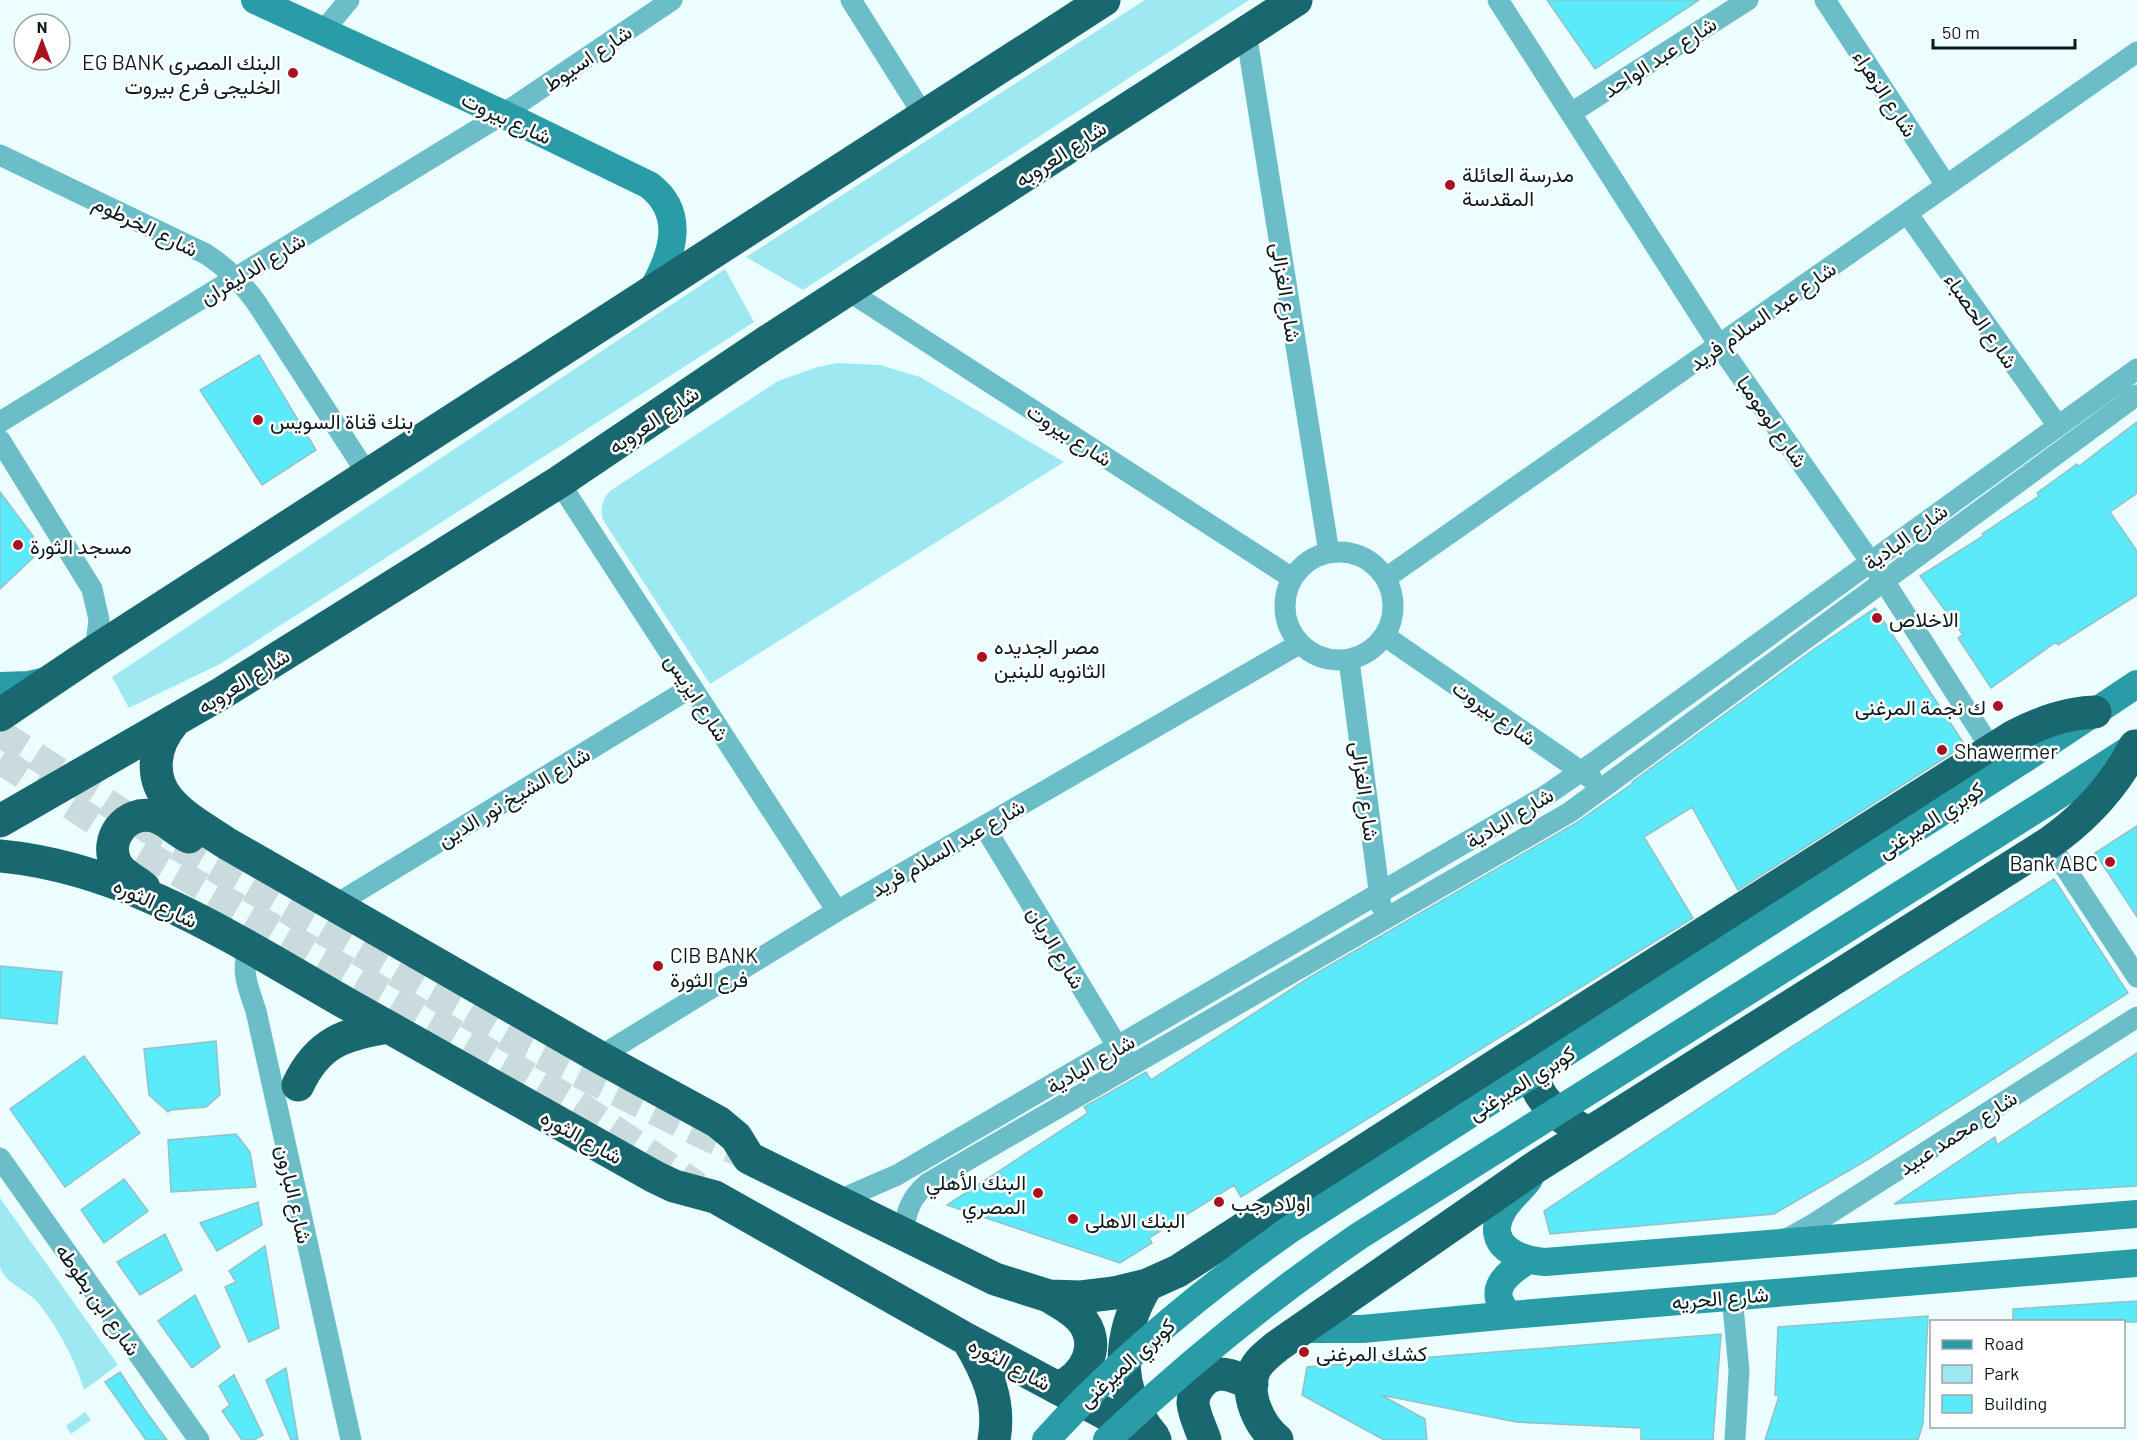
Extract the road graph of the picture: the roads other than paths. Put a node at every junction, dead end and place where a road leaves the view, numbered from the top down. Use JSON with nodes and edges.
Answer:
{"nodes":[{"id":1,"x":255,"y":0,"type":"edge"},
{"id":2,"x":349,"y":0,"type":"edge"},
{"id":3,"x":672,"y":0,"type":"edge"},
{"id":4,"x":851,"y":0,"type":"edge"},
{"id":5,"x":1104,"y":0,"type":"edge"},
{"id":6,"x":1296,"y":0,"type":"edge"},
{"id":7,"x":1498,"y":0,"type":"edge"},
{"id":8,"x":1748,"y":0,"type":"edge"},
{"id":9,"x":1825,"y":0,"type":"edge"},
{"id":10,"x":323,"y":31,"type":"junction"},
{"id":11,"x":1246,"y":32,"type":"junction"},
{"id":12,"x":2137,"y":52,"type":"edge"},
{"id":13,"x":1571,"y":113,"type":"junction"},
{"id":14,"x":503,"y":114,"type":"junction"},
{"id":15,"x":924,"y":116,"type":"junction"},
{"id":16,"x":0,"y":155,"type":"edge"},
{"id":17,"x":1947,"y":185,"type":"junction"},
{"id":18,"x":1907,"y":213,"type":"junction"},
{"id":19,"x":236,"y":278,"type":"junction"},
{"id":20,"x":847,"y":290,"type":"junction"},
{"id":21,"x":651,"y":292,"type":"junction"},
{"id":22,"x":1719,"y":345,"type":"junction"},
{"id":23,"x":2137,"y":369,"type":"edge"},
{"id":24,"x":2137,"y":395,"type":"edge"},
{"id":25,"x":0,"y":422,"type":"edge"},
{"id":26,"x":2058,"y":426,"type":"junction"},
{"id":27,"x":0,"y":440,"type":"edge"},
{"id":28,"x":368,"y":475,"type":"junction"},
{"id":29,"x":559,"y":482,"type":"junction"},
{"id":30,"x":1329,"y":553,"type":"junction"},
{"id":31,"x":1871,"y":561,"type":"junction"},
{"id":32,"x":1292,"y":578,"type":"junction"},
{"id":33,"x":1386,"y":578,"type":"junction"},
{"id":34,"x":1884,"y":581,"type":"junction"},
{"id":35,"x":1385,"y":636,"type":"junction"},
{"id":36,"x":1299,"y":644,"type":"junction"},
{"id":37,"x":95,"y":651,"type":"junction"},
{"id":38,"x":1348,"y":660,"type":"junction"},
{"id":39,"x":51,"y":680,"type":"junction"},
{"id":40,"x":2137,"y":684,"type":"edge"},
{"id":41,"x":0,"y":686,"type":"edge"},
{"id":42,"x":692,"y":687,"type":"junction"},
{"id":43,"x":2095,"y":712,"type":"junction"},
{"id":44,"x":0,"y":715,"type":"edge"},
{"id":45,"x":173,"y":723,"type":"junction"},
{"id":46,"x":2136,"y":746,"type":"edge"},
{"id":47,"x":1992,"y":750,"type":"junction"},
{"id":48,"x":1581,"y":771,"type":"junction"},
{"id":49,"x":1605,"y":788,"type":"junction"},
{"id":50,"x":0,"y":821,"type":"edge"},
{"id":51,"x":984,"y":826,"type":"junction"},
{"id":52,"x":226,"y":843,"type":"junction"},
{"id":53,"x":2049,"y":843,"type":"junction"},
{"id":54,"x":0,"y":856,"type":"edge"},
{"id":55,"x":1379,"y":893,"type":"junction"},
{"id":56,"x":151,"y":896,"type":"junction"},
{"id":57,"x":335,"y":905,"type":"junction"},
{"id":58,"x":837,"y":911,"type":"junction"},
{"id":59,"x":1383,"y":921,"type":"junction"},
{"id":60,"x":249,"y":948,"type":"junction"},
{"id":61,"x":2137,"y":977,"type":"edge"},
{"id":62,"x":2137,"y":1017,"type":"edge"},
{"id":63,"x":388,"y":1027,"type":"junction"},
{"id":64,"x":1118,"y":1047,"type":"junction"},
{"id":65,"x":1525,"y":1049,"type":"junction"},
{"id":66,"x":599,"y":1057,"type":"junction"},
{"id":67,"x":1130,"y":1067,"type":"junction"},
{"id":68,"x":298,"y":1085,"type":"dead end"},
{"id":69,"x":1589,"y":1134,"type":"junction"},
{"id":70,"x":0,"y":1158,"type":"edge"},
{"id":71,"x":1538,"y":1166,"type":"junction"},
{"id":72,"x":840,"y":1202,"type":"junction"},
{"id":73,"x":2137,"y":1214,"type":"edge"},
{"id":74,"x":905,"y":1234,"type":"junction"},
{"id":75,"x":1776,"y":1244,"type":"junction"},
{"id":76,"x":1528,"y":1260,"type":"junction"},
{"id":77,"x":2137,"y":1263,"type":"edge"},
{"id":78,"x":1147,"y":1285,"type":"junction"},
{"id":79,"x":1049,"y":1296,"type":"junction"},
{"id":80,"x":1732,"y":1296,"type":"junction"},
{"id":81,"x":1509,"y":1315,"type":"junction"},
{"id":82,"x":1303,"y":1329,"type":"junction"},
{"id":83,"x":968,"y":1340,"type":"junction"},
{"id":84,"x":1252,"y":1384,"type":"junction"},
{"id":85,"x":1057,"y":1388,"type":"junction"},
{"id":86,"x":346,"y":1419,"type":"junction"},
{"id":87,"x":199,"y":1440,"type":"edge"},
{"id":88,"x":336,"y":1440,"type":"edge"},
{"id":89,"x":351,"y":1440,"type":"edge"},
{"id":90,"x":994,"y":1440,"type":"edge"},
{"id":91,"x":1046,"y":1440,"type":"edge"},
{"id":92,"x":1107,"y":1440,"type":"edge"},
{"id":93,"x":1156,"y":1440,"type":"edge"},
{"id":94,"x":1205,"y":1440,"type":"edge"},
{"id":95,"x":1277,"y":1440,"type":"edge"},
{"id":96,"x":1735,"y":1440,"type":"edge"}],
"edges":[{"from":1,"to":10,"type":"main road","name":"شارع بيروت"},
{"from":2,"to":10,"type":"street"},
{"from":3,"to":14,"type":"street","name":"شارع اسيوط"},
{"from":4,"to":15,"type":"street"},
{"from":5,"to":15,"type":"highway"},
{"from":6,"to":11,"type":"highway","name":"شارع العروبه"},
{"from":7,"to":13,"type":"street","name":"شارع لومومبا"},
{"from":8,"to":13,"type":"street","name":"شارع عبد الواحد"},
{"from":9,"to":17,"type":"street","name":"شارع الزهراء"},
{"from":10,"to":14,"type":"main road","name":"شارع بيروت"},
{"from":11,"to":20,"type":"highway","name":"شارع العروبه"},
{"from":11,"to":30,"type":"street","name":"شارع الغزالى"},
{"from":12,"to":17,"type":"street","name":"شارع عبد السلام فريد"},
{"from":13,"to":22,"type":"street","name":"شارع لومومبا"},
{"from":14,"to":19,"type":"street","name":"شارع الدليفران"},
{"from":14,"to":21,"type":"main road","name":"شارع بيروت"},
{"from":15,"to":21,"type":"highway"},
{"from":16,"to":19,"type":"street","name":"شارع الخرطوم"},
{"from":17,"to":18,"type":"street","name":"شارع عبد السلام فريد"},
{"from":18,"to":22,"type":"street","name":"شارع عبد السلام فريد"},
{"from":18,"to":26,"type":"street","name":"شارع الحصباء"},
{"from":19,"to":25,"type":"street","name":"شارع الدليفران"},
{"from":19,"to":28,"type":"street","name":"شارع الخرطوم"},
{"from":20,"to":29,"type":"highway","name":"شارع العروبه"},
{"from":20,"to":32,"type":"street","name":"شارع بيروت"},
{"from":21,"to":28,"type":"highway"},
{"from":22,"to":31,"type":"street","name":"شارع لومومبا"},
{"from":22,"to":33,"type":"street","name":"شارع عبد السلام فريد"},
{"from":23,"to":26,"type":"street","name":"شارع البادية"},
{"from":24,"to":34,"type":"street","name":"شارع البادية"},
{"from":26,"to":31,"type":"street","name":"شارع البادية"},
{"from":27,"to":37,"type":"street"},
{"from":28,"to":37,"type":"highway"},
{"from":29,"to":42,"type":"street","name":"شارع ايزيس"},
{"from":29,"to":45,"type":"highway","name":"شارع العروبه"},
{"from":30,"to":32,"type":"street"},
{"from":30,"to":33,"type":"street"},
{"from":31,"to":34,"type":"street","name":"شارع لومومبا"},
{"from":31,"to":48,"type":"street","name":"شارع البادية"},
{"from":32,"to":36,"type":"street"},
{"from":33,"to":35,"type":"street"},
{"from":34,"to":47,"type":"street","name":"شارع لومومبا"},
{"from":34,"to":49,"type":"street","name":"شارع البادية"},
{"from":35,"to":38,"type":"street"},
{"from":35,"to":48,"type":"street","name":"شارع بيروت"},
{"from":36,"to":38,"type":"street"},
{"from":36,"to":51,"type":"street","name":"شارع عبد السلام فريد"},
{"from":37,"to":39,"type":"highway"},
{"from":38,"to":55,"type":"street","name":"شارع الغزالى"},
{"from":39,"to":41,"type":"main road"},
{"from":39,"to":44,"type":"highway"},
{"from":40,"to":43,"type":"main road","name":"كوبري الميرغنى"},
{"from":42,"to":57,"type":"street","name":"شارع الشيخ نور الدين"},
{"from":42,"to":58,"type":"street","name":"شارع ايزيس"},
{"from":43,"to":47,"type":"highway"},
{"from":43,"to":91,"type":"main road","name":"كوبري الميرغنى","bridge":true},
{"from":45,"to":50,"type":"highway","name":"شارع العروبه"},
{"from":45,"to":52,"type":"highway"},
{"from":46,"to":53,"type":"highway"},
{"from":46,"to":92,"type":"main road","name":"كوبري الميرغنى","bridge":true},
{"from":47,"to":65,"type":"highway"},
{"from":48,"to":49,"type":"street","name":"شارع بيروت"},
{"from":48,"to":55,"type":"street","name":"شارع البادية"},
{"from":49,"to":59,"type":"street","name":"شارع البادية"},
{"from":51,"to":58,"type":"street","name":"شارع عبد السلام فريد"},
{"from":51,"to":64,"type":"street","name":"شارع الريان"},
{"from":52,"to":56,"type":"highway"},
{"from":52,"to":57,"type":"highway"},
{"from":53,"to":61,"type":"street"},
{"from":53,"to":69,"type":"highway"},
{"from":54,"to":56,"type":"highway","name":"شارع الثوره"},
{"from":55,"to":59,"type":"street","name":"شارع الغزالى"},
{"from":55,"to":64,"type":"street","name":"شارع البادية"},
{"from":56,"to":60,"type":"highway","name":"شارع الثوره"},
{"from":57,"to":66,"type":"highway"},
{"from":58,"to":66,"type":"street","name":"شارع عبد السلام فريد"},
{"from":59,"to":67,"type":"street","name":"شارع البادية"},
{"from":60,"to":63,"type":"highway","name":"شارع الثوره"},
{"from":60,"to":86,"type":"street","name":"شارع البارون"},
{"from":62,"to":75,"type":"street","name":"شارع محمد عبيد"},
{"from":63,"to":68,"type":"highway"},
{"from":63,"to":83,"type":"highway","name":"شارع الثوره"},
{"from":64,"to":67,"type":"street","name":"شارع الريان"},
{"from":64,"to":72,"type":"street","name":"شارع البادية"},
{"from":65,"to":69,"type":"highway"},
{"from":65,"to":78,"type":"highway"},
{"from":66,"to":72,"type":"highway"},
{"from":67,"to":74,"type":"street","name":"شارع البادية"},
{"from":69,"to":71,"type":"highway"},
{"from":70,"to":87,"type":"street","name":"شارع ابن بطوطه"},
{"from":71,"to":76,"type":"main road"},
{"from":71,"to":82,"type":"highway"},
{"from":72,"to":74,"type":"highway"},
{"from":73,"to":75,"type":"main road"},
{"from":74,"to":79,"type":"highway"},
{"from":75,"to":76,"type":"main road"},
{"from":76,"to":81,"type":"main road"},
{"from":77,"to":80,"type":"main road","name":"شارع الحريه"},
{"from":78,"to":79,"type":"highway"},
{"from":78,"to":93,"type":"highway"},
{"from":79,"to":85,"type":"highway"},
{"from":80,"to":81,"type":"main road","name":"شارع الحريه"},
{"from":80,"to":96,"type":"street"},
{"from":81,"to":82,"type":"main road","name":"شارع الحريه"},
{"from":82,"to":84,"type":"highway"},
{"from":83,"to":85,"type":"highway","name":"شارع الثوره"},
{"from":83,"to":90,"type":"highway"},
{"from":84,"to":94,"type":"highway"},
{"from":84,"to":95,"type":"highway"},
{"from":85,"to":93,"type":"highway","name":"شارع الثوره"},
{"from":86,"to":88,"type":"street"},
{"from":86,"to":89,"type":"street","name":"شارع البارون"}]}
